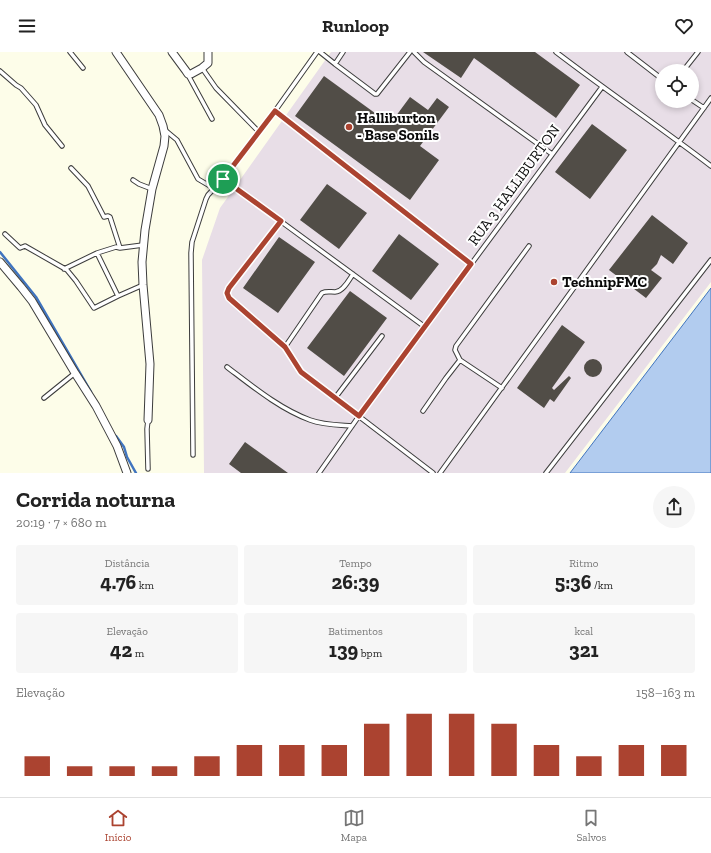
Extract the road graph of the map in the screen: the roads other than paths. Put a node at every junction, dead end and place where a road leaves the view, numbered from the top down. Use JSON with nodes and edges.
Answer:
{"nodes":[{"id":1,"x":70,"y":52,"type":"edge"},
{"id":2,"x":116,"y":52,"type":"edge"},
{"id":3,"x":172,"y":52,"type":"edge"},
{"id":4,"x":208,"y":52,"type":"edge"},
{"id":5,"x":319,"y":52,"type":"edge"},
{"id":6,"x":344,"y":52,"type":"edge"},
{"id":7,"x":410,"y":52,"type":"edge"},
{"id":8,"x":414,"y":52,"type":"edge"},
{"id":9,"x":556,"y":52,"type":"edge"},
{"id":10,"x":627,"y":52,"type":"edge"},
{"id":11,"x":698,"y":52,"type":"edge"},
{"id":12,"x":335,"y":64,"type":"junction"},
{"id":13,"x":689,"y":64,"type":"edge"},
{"id":14,"x":83,"y":68,"type":"dead end"},
{"id":15,"x":202,"y":68,"type":"junction"},
{"id":16,"x":0,"y":71,"type":"edge"},
{"id":17,"x":188,"y":74,"type":"junction"},
{"id":18,"x":655,"y":74,"type":"edge"},
{"id":19,"x":602,"y":87,"type":"junction"},
{"id":20,"x":711,"y":98,"type":"edge"},
{"id":21,"x":699,"y":105,"type":"edge"},
{"id":22,"x":704,"y":108,"type":"junction"},
{"id":23,"x":275,"y":111,"type":"junction"},
{"id":24,"x":212,"y":119,"type":"dead end"},
{"id":25,"x":164,"y":129,"type":"junction"},
{"id":26,"x":259,"y":132,"type":"junction"},
{"id":27,"x":680,"y":142,"type":"junction"},
{"id":28,"x":62,"y":146,"type":"dead end"},
{"id":29,"x":552,"y":154,"type":"junction"},
{"id":30,"x":711,"y":166,"type":"edge"},
{"id":31,"x":71,"y":168,"type":"dead end"},
{"id":32,"x":223,"y":179,"type":"junction"},
{"id":33,"x":134,"y":180,"type":"dead end"},
{"id":34,"x":152,"y":189,"type":"junction"},
{"id":35,"x":215,"y":189,"type":"junction"},
{"id":36,"x":281,"y":221,"type":"junction"},
{"id":37,"x":5,"y":234,"type":"dead end"},
{"id":38,"x":143,"y":244,"type":"junction"},
{"id":39,"x":529,"y":246,"type":"dead end"},
{"id":40,"x":120,"y":248,"type":"junction"},
{"id":41,"x":97,"y":253,"type":"junction"},
{"id":42,"x":711,"y":260,"type":"edge"},
{"id":43,"x":0,"y":262,"type":"edge"},
{"id":44,"x":471,"y":264,"type":"junction"},
{"id":45,"x":64,"y":269,"type":"junction"},
{"id":46,"x":353,"y":274,"type":"junction"},
{"id":47,"x":143,"y":285,"type":"junction"},
{"id":48,"x":118,"y":296,"type":"junction"},
{"id":49,"x":425,"y":327,"type":"junction"},
{"id":50,"x":382,"y":336,"type":"dead end"},
{"id":51,"x":285,"y":347,"type":"junction"},
{"id":52,"x":460,"y":360,"type":"junction"},
{"id":53,"x":227,"y":367,"type":"dead end"},
{"id":54,"x":75,"y":373,"type":"junction"},
{"id":55,"x":502,"y":388,"type":"junction"},
{"id":56,"x":44,"y":398,"type":"dead end"},
{"id":57,"x":335,"y":398,"type":"junction"},
{"id":58,"x":423,"y":411,"type":"dead end"},
{"id":59,"x":359,"y":416,"type":"junction"},
{"id":60,"x":148,"y":420,"type":"joint"},
{"id":61,"x":352,"y":426,"type":"junction"},
{"id":62,"x":193,"y":455,"type":"dead end"},
{"id":63,"x":148,"y":469,"type":"dead end"},
{"id":64,"x":127,"y":473,"type":"edge"},
{"id":65,"x":319,"y":473,"type":"edge"},
{"id":66,"x":433,"y":473,"type":"edge"},
{"id":67,"x":440,"y":473,"type":"edge"},
{"id":68,"x":546,"y":473,"type":"edge"}],
"edges":[{"from":1,"to":14,"type":"lane"},
{"from":2,"to":25,"type":"street"},
{"from":3,"to":17,"type":"street"},
{"from":4,"to":15,"type":"street"},
{"from":5,"to":12,"type":"lane"},
{"from":5,"to":23,"type":"lane"},
{"from":6,"to":12,"type":"lane"},
{"from":7,"to":12,"type":"lane"},
{"from":8,"to":29,"type":"lane"},
{"from":9,"to":19,"type":"lane"},
{"from":10,"to":18,"type":"lane"},
{"from":11,"to":13,"type":"lane"},
{"from":15,"to":17,"type":"street"},
{"from":15,"to":26,"type":"lane"},
{"from":16,"to":28,"type":"lane"},
{"from":17,"to":24,"type":"lane"},
{"from":19,"to":27,"type":"lane"},
{"from":19,"to":29,"type":"lane","name":"RUA 3 HALLIBURTON"},
{"from":20,"to":22,"type":"lane"},
{"from":21,"to":22,"type":"lane"},
{"from":22,"to":27,"type":"lane"},
{"from":23,"to":26,"type":"lane"},
{"from":23,"to":44,"type":"lane"},
{"from":25,"to":34,"type":"street"},
{"from":25,"to":35,"type":"lane"},
{"from":26,"to":32,"type":"lane"},
{"from":27,"to":30,"type":"lane"},
{"from":27,"to":55,"type":"lane"},
{"from":29,"to":44,"type":"lane","name":"RUA 3 HALLIBURTON"},
{"from":31,"to":40,"type":"lane"},
{"from":32,"to":35,"type":"lane"},
{"from":32,"to":36,"type":"lane"},
{"from":33,"to":34,"type":"lane"},
{"from":34,"to":38,"type":"street"},
{"from":35,"to":62,"type":"lane"},
{"from":36,"to":46,"type":"lane"},
{"from":36,"to":51,"type":"lane"},
{"from":37,"to":45,"type":"lane"},
{"from":38,"to":40,"type":"lane"},
{"from":38,"to":47,"type":"street"},
{"from":39,"to":52,"type":"lane"},
{"from":40,"to":41,"type":"lane"},
{"from":41,"to":45,"type":"lane"},
{"from":41,"to":48,"type":"lane"},
{"from":42,"to":68,"type":"lane"},
{"from":43,"to":54,"type":"street"},
{"from":44,"to":49,"type":"lane","name":"RUA 3 HALLIBURTON"},
{"from":45,"to":48,"type":"lane"},
{"from":46,"to":49,"type":"lane"},
{"from":46,"to":51,"type":"lane"},
{"from":47,"to":48,"type":"lane"},
{"from":47,"to":60,"type":"street"},
{"from":49,"to":59,"type":"lane","name":"RUA 3 HALLIBURTON"},
{"from":50,"to":57,"type":"lane"},
{"from":51,"to":57,"type":"lane"},
{"from":52,"to":55,"type":"lane"},
{"from":52,"to":58,"type":"lane"},
{"from":53,"to":61,"type":"lane"},
{"from":54,"to":56,"type":"lane"},
{"from":54,"to":64,"type":"street"},
{"from":55,"to":67,"type":"lane"},
{"from":57,"to":59,"type":"lane"},
{"from":59,"to":61,"type":"lane","name":"RUA 3 HALLIBURTON"},
{"from":59,"to":66,"type":"lane"},
{"from":60,"to":63,"type":"lane"},
{"from":61,"to":65,"type":"lane","name":"RUA 3 HALLIBURTON"}]}
